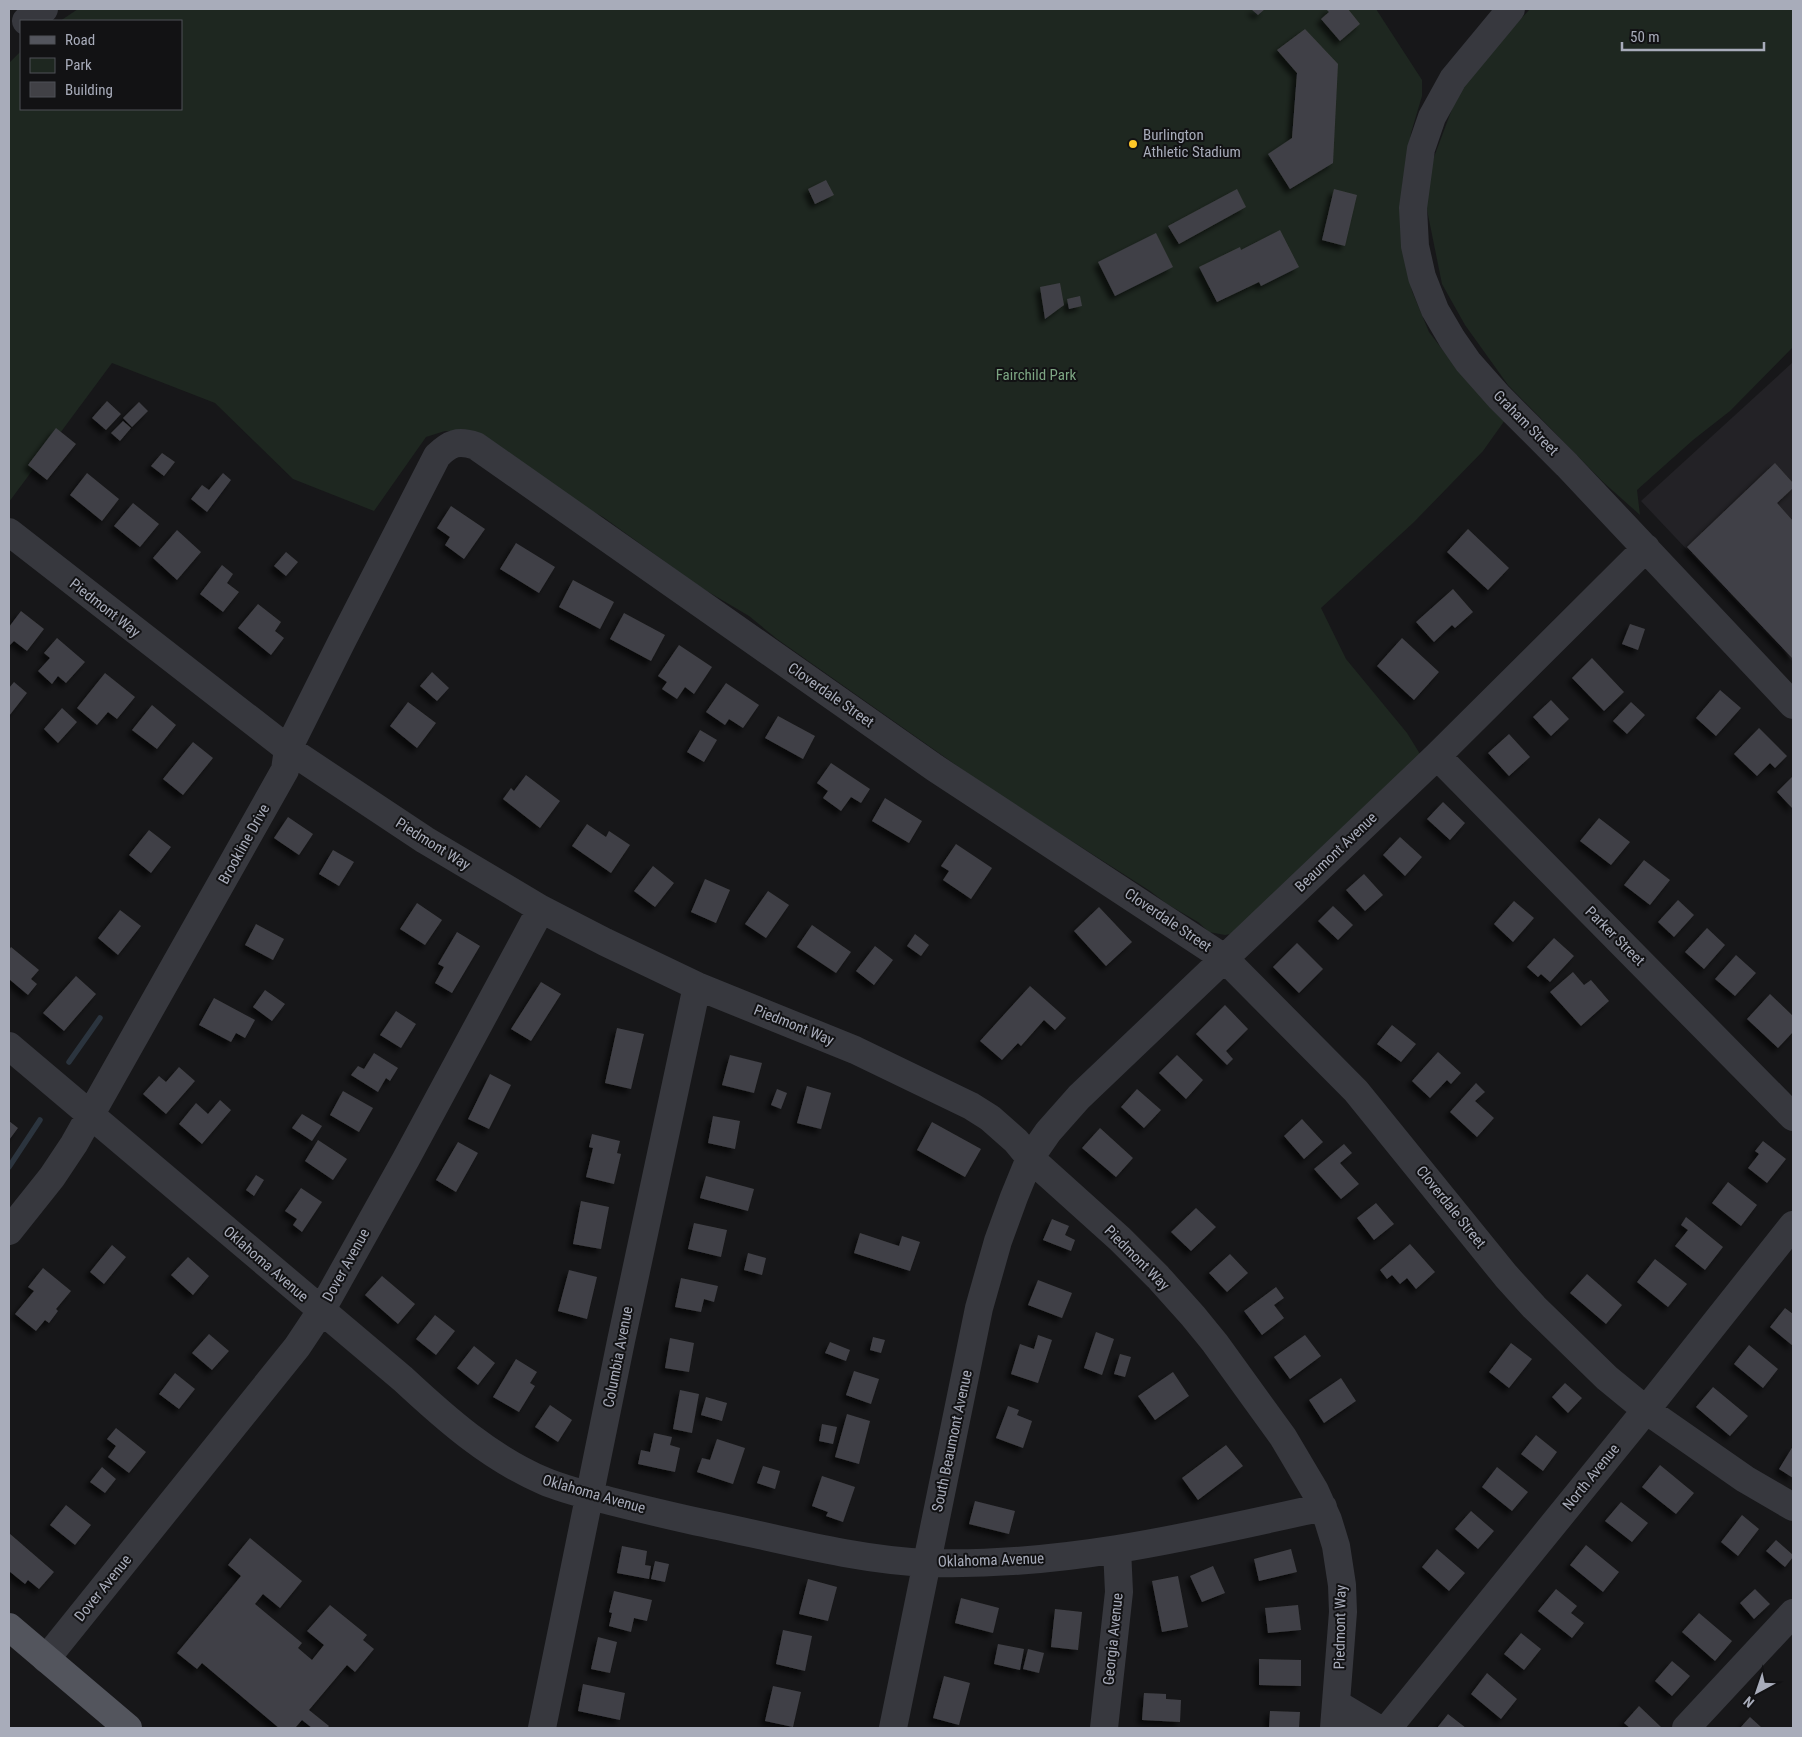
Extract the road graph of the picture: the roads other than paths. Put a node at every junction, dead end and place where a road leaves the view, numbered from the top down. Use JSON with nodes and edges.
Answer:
{"nodes":[{"id":1,"x":44,"y":9,"type":"edge"},
{"id":2,"x":1511,"y":9,"type":"edge"},
{"id":3,"x":28,"y":20,"type":"edge"},
{"id":4,"x":20,"y":26,"type":"edge"},
{"id":5,"x":9,"y":35,"type":"edge"},
{"id":6,"x":451,"y":445,"type":"joint"},
{"id":7,"x":9,"y":532,"type":"edge"},
{"id":8,"x":1646,"y":548,"type":"junction"},
{"id":9,"x":1793,"y":705,"type":"edge"},
{"id":10,"x":288,"y":749,"type":"junction"},
{"id":11,"x":1437,"y":756,"type":"junction"},
{"id":12,"x":541,"y":909,"type":"junction"},
{"id":13,"x":1224,"y":958,"type":"junction"},
{"id":14,"x":697,"y":986,"type":"junction"},
{"id":15,"x":9,"y":1046,"type":"edge"},
{"id":16,"x":91,"y":1114,"type":"junction"},
{"id":17,"x":1793,"y":1117,"type":"edge"},
{"id":18,"x":1030,"y":1158,"type":"junction"},
{"id":19,"x":1793,"y":1225,"type":"edge"},
{"id":20,"x":9,"y":1231,"type":"edge"},
{"id":21,"x":321,"y":1311,"type":"junction"},
{"id":22,"x":1646,"y":1410,"type":"junction"},
{"id":23,"x":589,"y":1495,"type":"junction"},
{"id":24,"x":1323,"y":1507,"type":"junction"},
{"id":25,"x":1793,"y":1507,"type":"edge"},
{"id":26,"x":1117,"y":1549,"type":"junction"},
{"id":27,"x":927,"y":1563,"type":"junction"},
{"id":28,"x":1793,"y":1613,"type":"edge"},
{"id":29,"x":9,"y":1627,"type":"edge"},
{"id":30,"x":46,"y":1659,"type":"junction"},
{"id":31,"x":1335,"y":1716,"type":"edge"},
{"id":32,"x":128,"y":1728,"type":"edge"},
{"id":33,"x":542,"y":1728,"type":"edge"},
{"id":34,"x":893,"y":1728,"type":"edge"},
{"id":35,"x":1104,"y":1728,"type":"edge"},
{"id":36,"x":1377,"y":1728,"type":"edge"},
{"id":37,"x":1388,"y":1728,"type":"edge"},
{"id":38,"x":1686,"y":1728,"type":"edge"}],
"edges":[{"from":1,"to":3,"type":"street"},
{"from":2,"to":8,"type":"street","name":"Graham Street"},
{"from":4,"to":5,"type":"street"},
{"from":6,"to":10,"type":"street","name":"Brookline Drive"},
{"from":6,"to":13,"type":"street","name":"Cloverdale Street"},
{"from":7,"to":10,"type":"street","name":"Piedmont Way"},
{"from":8,"to":9,"type":"street","name":"Graham Street"},
{"from":8,"to":11,"type":"street","name":"Beaumont Avenue"},
{"from":10,"to":12,"type":"street","name":"Piedmont Way"},
{"from":10,"to":16,"type":"street","name":"Brookline Drive"},
{"from":11,"to":13,"type":"street","name":"Beaumont Avenue"},
{"from":11,"to":17,"type":"street","name":"Parker Street"},
{"from":12,"to":14,"type":"street","name":"Piedmont Way"},
{"from":12,"to":21,"type":"street","name":"Dover Avenue"},
{"from":13,"to":18,"type":"street","name":"Beaumont Avenue"},
{"from":13,"to":22,"type":"street","name":"Cloverdale Street"},
{"from":14,"to":18,"type":"street","name":"Piedmont Way"},
{"from":14,"to":23,"type":"street","name":"Columbia Avenue"},
{"from":15,"to":16,"type":"street","name":"Oklahoma Avenue"},
{"from":16,"to":20,"type":"street","name":"Brookline Drive"},
{"from":16,"to":21,"type":"street","name":"Oklahoma Avenue"},
{"from":18,"to":24,"type":"street","name":"Piedmont Way"},
{"from":18,"to":27,"type":"street","name":"South Beaumont Avenue"},
{"from":19,"to":22,"type":"street","name":"North Avenue"},
{"from":21,"to":23,"type":"street","name":"Oklahoma Avenue"},
{"from":21,"to":30,"type":"street","name":"Dover Avenue"},
{"from":22,"to":25,"type":"street","name":"Cloverdale Street"},
{"from":22,"to":37,"type":"street","name":"North Avenue"},
{"from":23,"to":27,"type":"street","name":"Oklahoma Avenue"},
{"from":23,"to":33,"type":"street","name":"Columbia Avenue"},
{"from":24,"to":26,"type":"street","name":"Oklahoma Avenue"},
{"from":24,"to":31,"type":"street","name":"Piedmont Way"},
{"from":26,"to":27,"type":"street","name":"Oklahoma Avenue"},
{"from":26,"to":35,"type":"street","name":"Georgia Avenue"},
{"from":27,"to":34,"type":"street","name":"South Beaumont Avenue"},
{"from":28,"to":38,"type":"street"},
{"from":29,"to":30,"type":"main road"},
{"from":30,"to":32,"type":"main road"},
{"from":31,"to":36,"type":"street","name":"Piedmont Way"}]}
